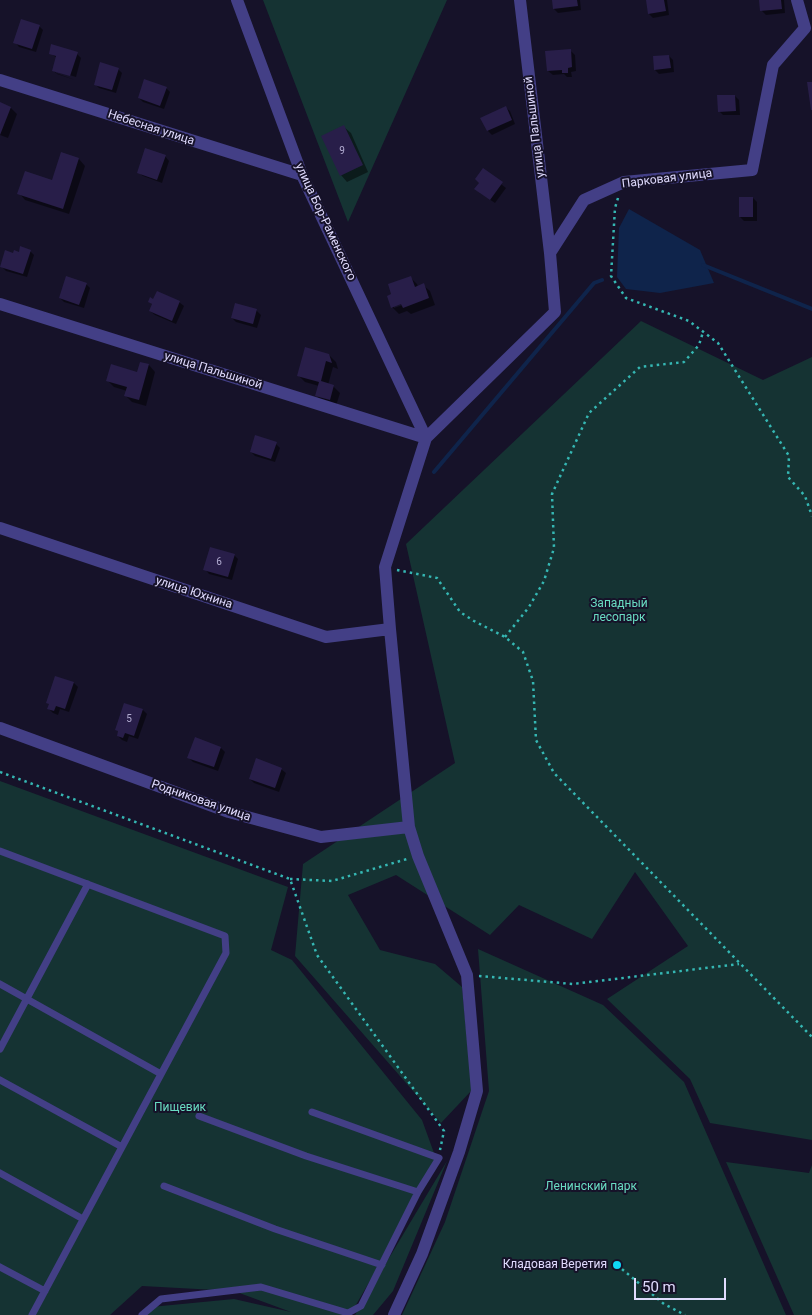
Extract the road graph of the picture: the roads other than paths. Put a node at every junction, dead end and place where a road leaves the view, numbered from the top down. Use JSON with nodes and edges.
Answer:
{"nodes":[{"id":1,"x":237,"y":0,"type":"edge"},
{"id":2,"x":520,"y":0,"type":"edge"},
{"id":3,"x":797,"y":0,"type":"edge"},
{"id":4,"x":0,"y":80,"type":"edge"},
{"id":5,"x":302,"y":175,"type":"junction"},
{"id":6,"x":550,"y":253,"type":"junction"},
{"id":7,"x":0,"y":304,"type":"edge"},
{"id":8,"x":426,"y":438,"type":"junction"},
{"id":9,"x":0,"y":528,"type":"edge"},
{"id":10,"x":390,"y":629,"type":"junction"},
{"id":11,"x":0,"y":728,"type":"edge"},
{"id":12,"x":409,"y":827,"type":"junction"},
{"id":13,"x":0,"y":851,"type":"edge"},
{"id":14,"x":88,"y":884,"type":"junction"},
{"id":15,"x":0,"y":984,"type":"edge"},
{"id":16,"x":27,"y":999,"type":"junction"},
{"id":17,"x":0,"y":1049,"type":"edge"},
{"id":18,"x":161,"y":1074,"type":"junction"},
{"id":19,"x":0,"y":1080,"type":"edge"},
{"id":20,"x":312,"y":1112,"type":"dead end"},
{"id":21,"x":199,"y":1116,"type":"dead end"},
{"id":22,"x":122,"y":1147,"type":"junction"},
{"id":23,"x":0,"y":1173,"type":"edge"},
{"id":24,"x":164,"y":1186,"type":"dead end"},
{"id":25,"x":418,"y":1192,"type":"junction"},
{"id":26,"x":83,"y":1219,"type":"junction"},
{"id":27,"x":382,"y":1265,"type":"junction"},
{"id":28,"x":0,"y":1268,"type":"edge"},
{"id":29,"x":45,"y":1291,"type":"junction"},
{"id":30,"x":32,"y":1315,"type":"edge"},
{"id":31,"x":142,"y":1315,"type":"edge"},
{"id":32,"x":394,"y":1315,"type":"edge"}],
"edges":[{"from":1,"to":5,"type":"street","name":"улица Бор-Раменского"},
{"from":2,"to":6,"type":"street","name":"улица Пальшиной"},
{"from":3,"to":6,"type":"street","name":"Парковая улица"},
{"from":4,"to":5,"type":"street","name":"Небесная улица"},
{"from":5,"to":8,"type":"street","name":"улица Бор-Раменского"},
{"from":6,"to":8,"type":"street"},
{"from":7,"to":8,"type":"street","name":"улица Пальшиной"},
{"from":8,"to":10,"type":"street"},
{"from":9,"to":10,"type":"street","name":"улица Юхнина"},
{"from":10,"to":12,"type":"street"},
{"from":11,"to":12,"type":"street","name":"Родниковая улица"},
{"from":12,"to":32,"type":"street"},
{"from":13,"to":14,"type":"lane"},
{"from":14,"to":16,"type":"lane"},
{"from":14,"to":18,"type":"lane"},
{"from":15,"to":16,"type":"lane"},
{"from":16,"to":17,"type":"lane"},
{"from":16,"to":18,"type":"lane"},
{"from":18,"to":22,"type":"lane"},
{"from":19,"to":22,"type":"lane"},
{"from":20,"to":25,"type":"lane"},
{"from":21,"to":25,"type":"lane"},
{"from":22,"to":26,"type":"lane"},
{"from":23,"to":26,"type":"lane"},
{"from":24,"to":27,"type":"lane"},
{"from":25,"to":27,"type":"lane"},
{"from":26,"to":29,"type":"lane"},
{"from":27,"to":31,"type":"lane"},
{"from":28,"to":29,"type":"lane"},
{"from":29,"to":30,"type":"lane"}]}
